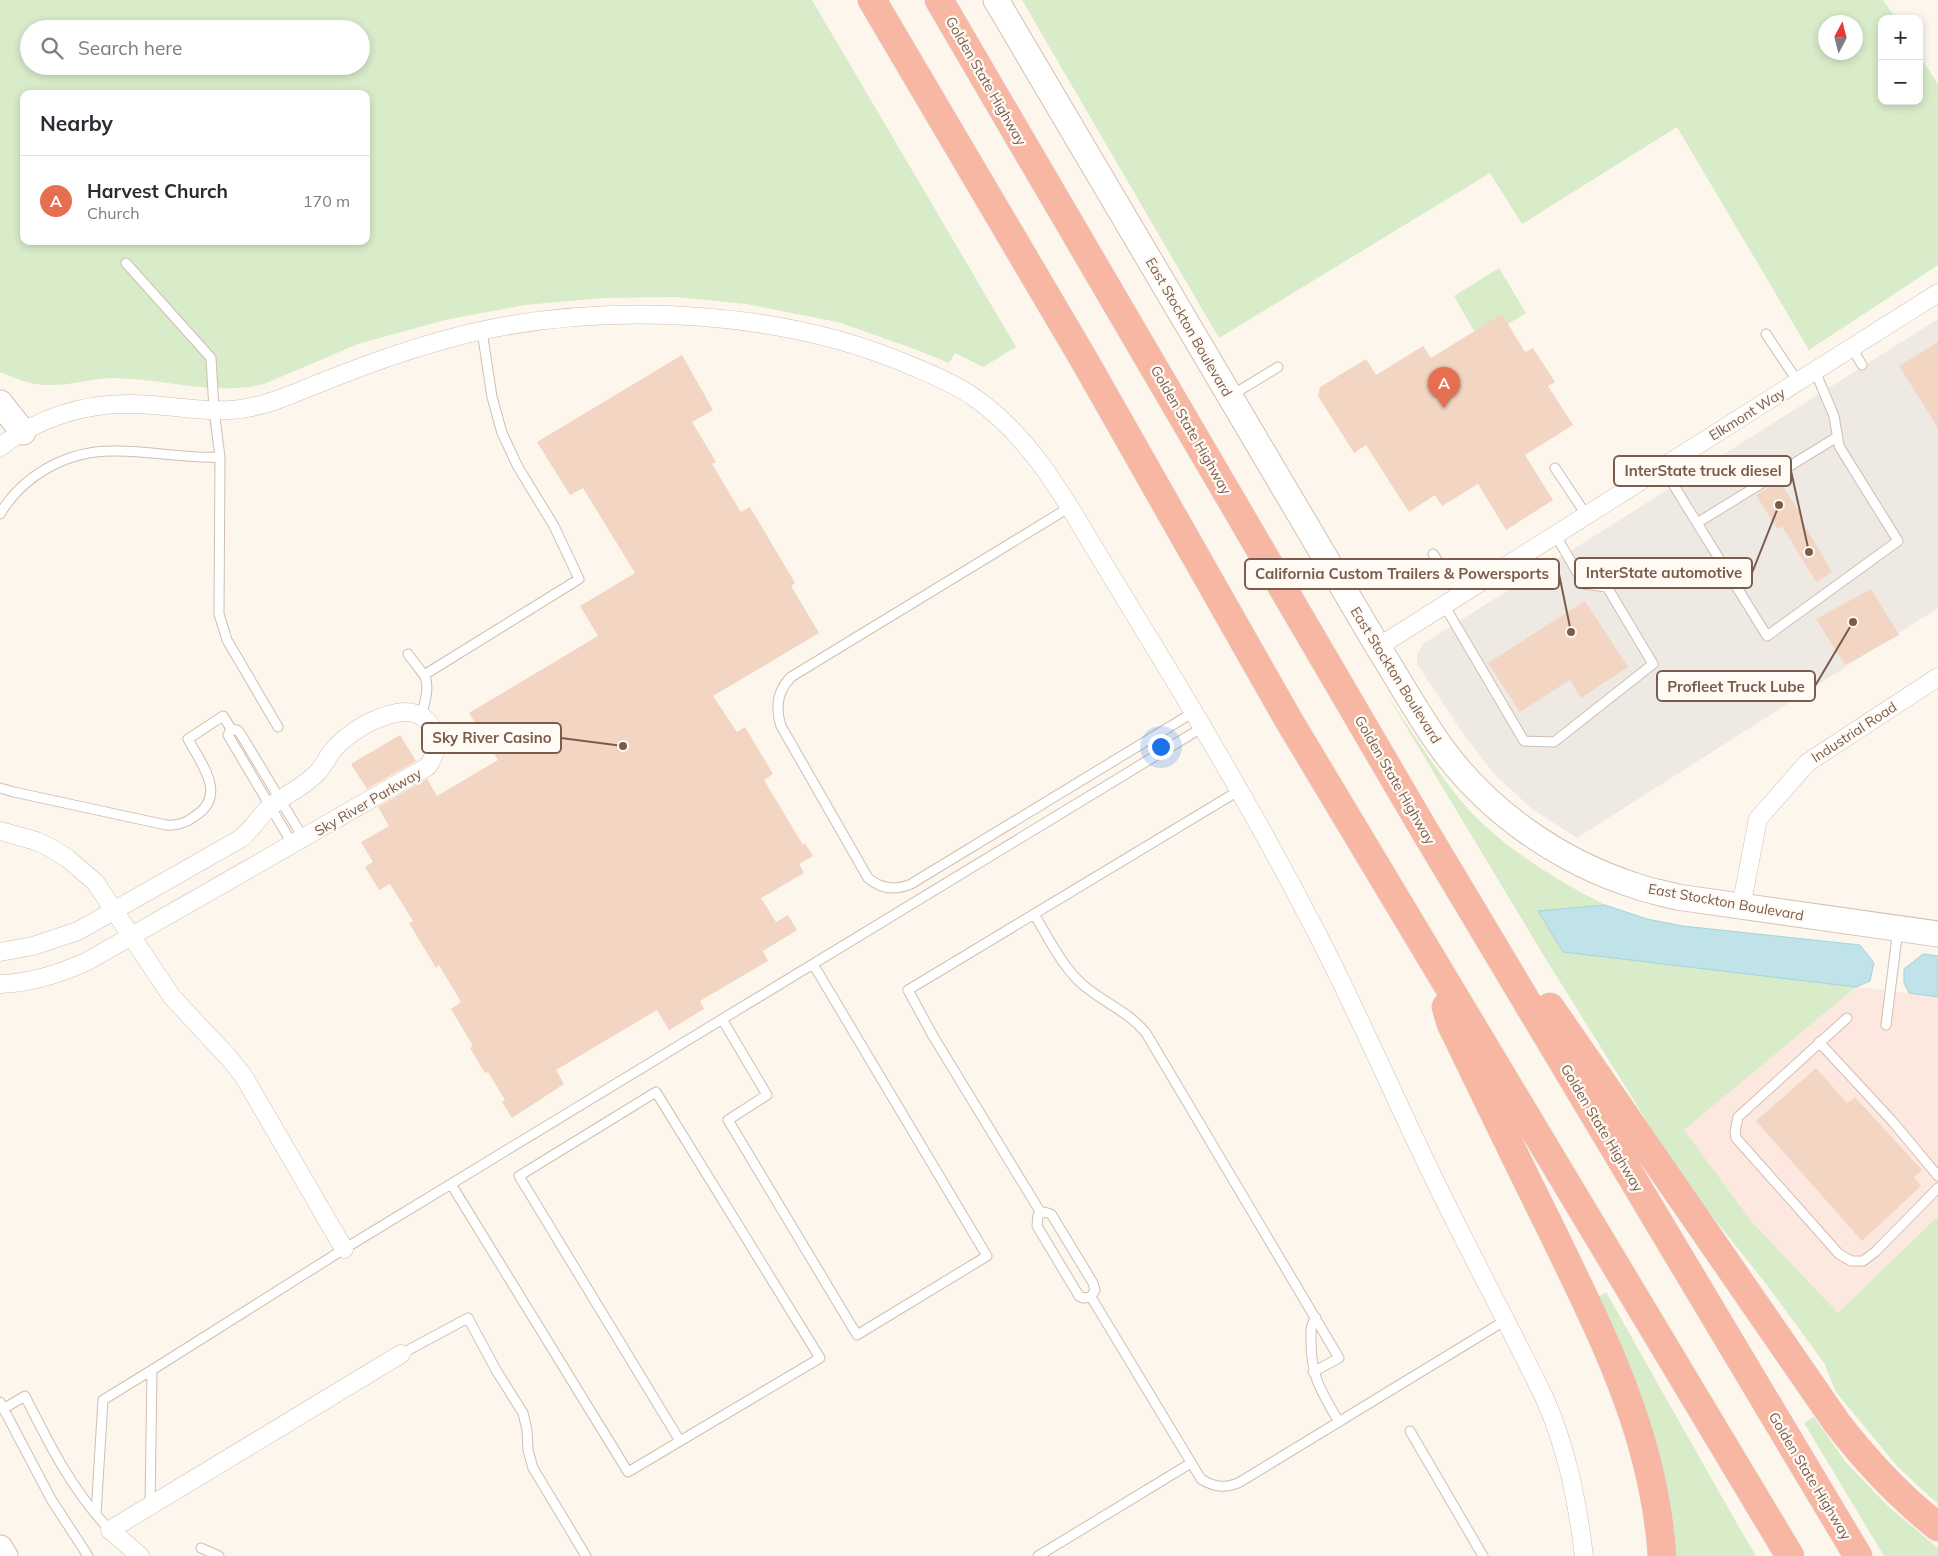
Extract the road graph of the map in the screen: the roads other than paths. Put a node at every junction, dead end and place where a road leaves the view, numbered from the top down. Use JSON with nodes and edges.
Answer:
{"nodes":[{"id":1,"x":872,"y":0,"type":"edge"},
{"id":2,"x":939,"y":0,"type":"edge"},
{"id":3,"x":996,"y":0,"type":"edge"},
{"id":4,"x":126,"y":263,"type":"dead end"},
{"id":5,"x":1938,"y":294,"type":"edge"},
{"id":6,"x":482,"y":331,"type":"junction"},
{"id":7,"x":1766,"y":334,"type":"dead end"},
{"id":8,"x":1852,"y":348,"type":"junction"},
{"id":9,"x":1862,"y":364,"type":"dead end"},
{"id":10,"x":1278,"y":367,"type":"dead end"},
{"id":11,"x":1815,"y":371,"type":"junction"},
{"id":12,"x":1798,"y":382,"type":"junction"},
{"id":13,"x":1229,"y":396,"type":"junction"},
{"id":14,"x":0,"y":403,"type":"edge"},
{"id":15,"x":214,"y":410,"type":"junction"},
{"id":16,"x":22,"y":432,"type":"junction"},
{"id":17,"x":1837,"y":437,"type":"junction"},
{"id":18,"x":0,"y":448,"type":"edge"},
{"id":19,"x":220,"y":457,"type":"junction"},
{"id":20,"x":1554,"y":468,"type":"dead end"},
{"id":21,"x":1663,"y":468,"type":"junction"},
{"id":22,"x":1070,"y":507,"type":"junction"},
{"id":23,"x":0,"y":514,"type":"edge"},
{"id":24,"x":1587,"y":516,"type":"junction"},
{"id":25,"x":1697,"y":523,"type":"junction"},
{"id":26,"x":1556,"y":536,"type":"junction"},
{"id":27,"x":1433,"y":554,"type":"dead end"},
{"id":28,"x":1461,"y":594,"type":"junction"},
{"id":29,"x":1444,"y":605,"type":"junction"},
{"id":30,"x":1378,"y":647,"type":"junction"},
{"id":31,"x":408,"y":654,"type":"dead end"},
{"id":32,"x":424,"y":675,"type":"junction"},
{"id":33,"x":1938,"y":677,"type":"edge"},
{"id":34,"x":1194,"y":712,"type":"junction"},
{"id":35,"x":421,"y":717,"type":"junction"},
{"id":36,"x":278,"y":727,"type":"dead end"},
{"id":37,"x":1203,"y":727,"type":"junction"},
{"id":38,"x":0,"y":788,"type":"edge"},
{"id":39,"x":1240,"y":790,"type":"junction"},
{"id":40,"x":275,"y":803,"type":"junction"},
{"id":41,"x":1423,"y":828,"type":"junction"},
{"id":42,"x":0,"y":830,"type":"edge"},
{"id":43,"x":299,"y":842,"type":"junction"},
{"id":44,"x":1741,"y":907,"type":"junction"},
{"id":45,"x":114,"y":911,"type":"junction"},
{"id":46,"x":1034,"y":914,"type":"junction"},
{"id":47,"x":1898,"y":929,"type":"junction"},
{"id":48,"x":1938,"y":934,"type":"edge"},
{"id":49,"x":132,"y":937,"type":"junction"},
{"id":50,"x":0,"y":952,"type":"edge"},
{"id":51,"x":1434,"y":962,"type":"junction"},
{"id":52,"x":813,"y":964,"type":"junction"},
{"id":53,"x":0,"y":984,"type":"edge"},
{"id":54,"x":1847,"y":1018,"type":"dead end"},
{"id":55,"x":722,"y":1019,"type":"junction"},
{"id":56,"x":1886,"y":1025,"type":"dead end"},
{"id":57,"x":1819,"y":1042,"type":"junction"},
{"id":58,"x":1938,"y":1176,"type":"edge"},
{"id":59,"x":451,"y":1184,"type":"junction"},
{"id":60,"x":1938,"y":1188,"type":"edge"},
{"id":61,"x":1041,"y":1213,"type":"junction"},
{"id":62,"x":344,"y":1249,"type":"junction"},
{"id":63,"x":1091,"y":1297,"type":"junction"},
{"id":64,"x":1316,"y":1318,"type":"junction"},
{"id":65,"x":1506,"y":1320,"type":"junction"},
{"id":66,"x":401,"y":1354,"type":"joint"},
{"id":67,"x":152,"y":1370,"type":"junction"},
{"id":68,"x":1313,"y":1372,"type":"junction"},
{"id":69,"x":2,"y":1405,"type":"edge"},
{"id":70,"x":1340,"y":1422,"type":"junction"},
{"id":71,"x":1410,"y":1431,"type":"dead end"},
{"id":72,"x":680,"y":1441,"type":"junction"},
{"id":73,"x":1191,"y":1463,"type":"junction"},
{"id":74,"x":150,"y":1507,"type":"junction"},
{"id":75,"x":96,"y":1514,"type":"junction"},
{"id":76,"x":1938,"y":1527,"type":"edge"},
{"id":77,"x":110,"y":1530,"type":"junction"},
{"id":78,"x":0,"y":1548,"type":"edge"},
{"id":79,"x":201,"y":1548,"type":"dead end"},
{"id":80,"x":5,"y":1556,"type":"edge"},
{"id":81,"x":88,"y":1556,"type":"edge"},
{"id":82,"x":140,"y":1556,"type":"edge"},
{"id":83,"x":219,"y":1556,"type":"edge"},
{"id":84,"x":586,"y":1556,"type":"edge"},
{"id":85,"x":1038,"y":1556,"type":"edge"},
{"id":86,"x":1484,"y":1556,"type":"edge"},
{"id":87,"x":1584,"y":1556,"type":"edge"},
{"id":88,"x":1662,"y":1556,"type":"edge"},
{"id":89,"x":1790,"y":1556,"type":"edge"},
{"id":90,"x":1858,"y":1556,"type":"edge"}],
"edges":[{"from":1,"to":51,"type":"highway"},
{"from":2,"to":41,"type":"highway","name":"Golden State Highway"},
{"from":3,"to":13,"type":"main road","name":"East Stockton Boulevard"},
{"from":4,"to":15,"type":"lane"},
{"from":5,"to":8,"type":"street","name":"Elkmont Way"},
{"from":6,"to":15,"type":"street"},
{"from":6,"to":22,"type":"street"},
{"from":6,"to":32,"type":"lane"},
{"from":7,"to":12,"type":"lane"},
{"from":8,"to":9,"type":"lane"},
{"from":8,"to":11,"type":"street","name":"Elkmont Way"},
{"from":10,"to":13,"type":"lane"},
{"from":11,"to":12,"type":"street","name":"Elkmont Way"},
{"from":11,"to":17,"type":"lane"},
{"from":12,"to":21,"type":"street","name":"Elkmont Way"},
{"from":13,"to":30,"type":"main road","name":"East Stockton Boulevard"},
{"from":14,"to":16,"type":"main road"},
{"from":15,"to":16,"type":"street"},
{"from":15,"to":19,"type":"lane"},
{"from":16,"to":18,"type":"street"},
{"from":17,"to":25,"type":"lane"},
{"from":17,"to":25,"type":"lane"},
{"from":19,"to":23,"type":"lane"},
{"from":19,"to":36,"type":"lane"},
{"from":20,"to":24,"type":"lane"},
{"from":21,"to":24,"type":"street","name":"Elkmont Way"},
{"from":21,"to":25,"type":"lane"},
{"from":22,"to":34,"type":"street"},
{"from":22,"to":34,"type":"lane"},
{"from":24,"to":26,"type":"street","name":"Elkmont Way"},
{"from":26,"to":28,"type":"street","name":"Elkmont Way"},
{"from":26,"to":29,"type":"lane"},
{"from":27,"to":28,"type":"lane"},
{"from":28,"to":29,"type":"street","name":"Elkmont Way"},
{"from":29,"to":30,"type":"street","name":"Elkmont Way"},
{"from":30,"to":44,"type":"main road","name":"East Stockton Boulevard"},
{"from":31,"to":32,"type":"lane"},
{"from":32,"to":35,"type":"lane"},
{"from":33,"to":44,"type":"street","name":"Industrial Road"},
{"from":34,"to":37,"type":"street"},
{"from":35,"to":40,"type":"street"},
{"from":35,"to":43,"type":"street","name":"Sky River Parkway"},
{"from":37,"to":39,"type":"street"},
{"from":37,"to":52,"type":"lane"},
{"from":38,"to":40,"type":"lane"},
{"from":39,"to":46,"type":"lane"},
{"from":39,"to":65,"type":"street"},
{"from":40,"to":43,"type":"lane"},
{"from":40,"to":45,"type":"street"},
{"from":41,"to":76,"type":"highway"},
{"from":41,"to":90,"type":"highway","name":"Golden State Highway"},
{"from":42,"to":45,"type":"street"},
{"from":43,"to":49,"type":"street","name":"Sky River Parkway"},
{"from":44,"to":47,"type":"main road","name":"East Stockton Boulevard"},
{"from":45,"to":49,"type":"street"},
{"from":45,"to":50,"type":"street"},
{"from":46,"to":61,"type":"lane"},
{"from":46,"to":64,"type":"lane"},
{"from":47,"to":48,"type":"main road","name":"East Stockton Boulevard"},
{"from":47,"to":56,"type":"lane"},
{"from":49,"to":53,"type":"street","name":"Sky River Parkway"},
{"from":49,"to":62,"type":"street"},
{"from":51,"to":88,"type":"highway"},
{"from":51,"to":89,"type":"highway"},
{"from":52,"to":55,"type":"lane"},
{"from":52,"to":55,"type":"lane"},
{"from":54,"to":57,"type":"lane"},
{"from":55,"to":59,"type":"lane"},
{"from":57,"to":58,"type":"lane"},
{"from":57,"to":60,"type":"lane"},
{"from":59,"to":62,"type":"lane"},
{"from":59,"to":72,"type":"lane"},
{"from":61,"to":63,"type":"lane"},
{"from":61,"to":63,"type":"lane"},
{"from":62,"to":67,"type":"lane"},
{"from":63,"to":73,"type":"lane"},
{"from":64,"to":68,"type":"lane"},
{"from":64,"to":68,"type":"lane"},
{"from":65,"to":70,"type":"lane"},
{"from":65,"to":87,"type":"street"},
{"from":66,"to":74,"type":"street"},
{"from":66,"to":84,"type":"lane"},
{"from":67,"to":74,"type":"lane"},
{"from":67,"to":75,"type":"lane"},
{"from":68,"to":70,"type":"lane"},
{"from":69,"to":75,"type":"lane"},
{"from":69,"to":81,"type":"lane"},
{"from":70,"to":73,"type":"lane"},
{"from":71,"to":86,"type":"lane"},
{"from":72,"to":72,"type":"lane"},
{"from":73,"to":85,"type":"lane"},
{"from":74,"to":77,"type":"street"},
{"from":75,"to":77,"type":"lane"},
{"from":77,"to":82,"type":"street"},
{"from":78,"to":80,"type":"main road"},
{"from":79,"to":83,"type":"lane"}]}
